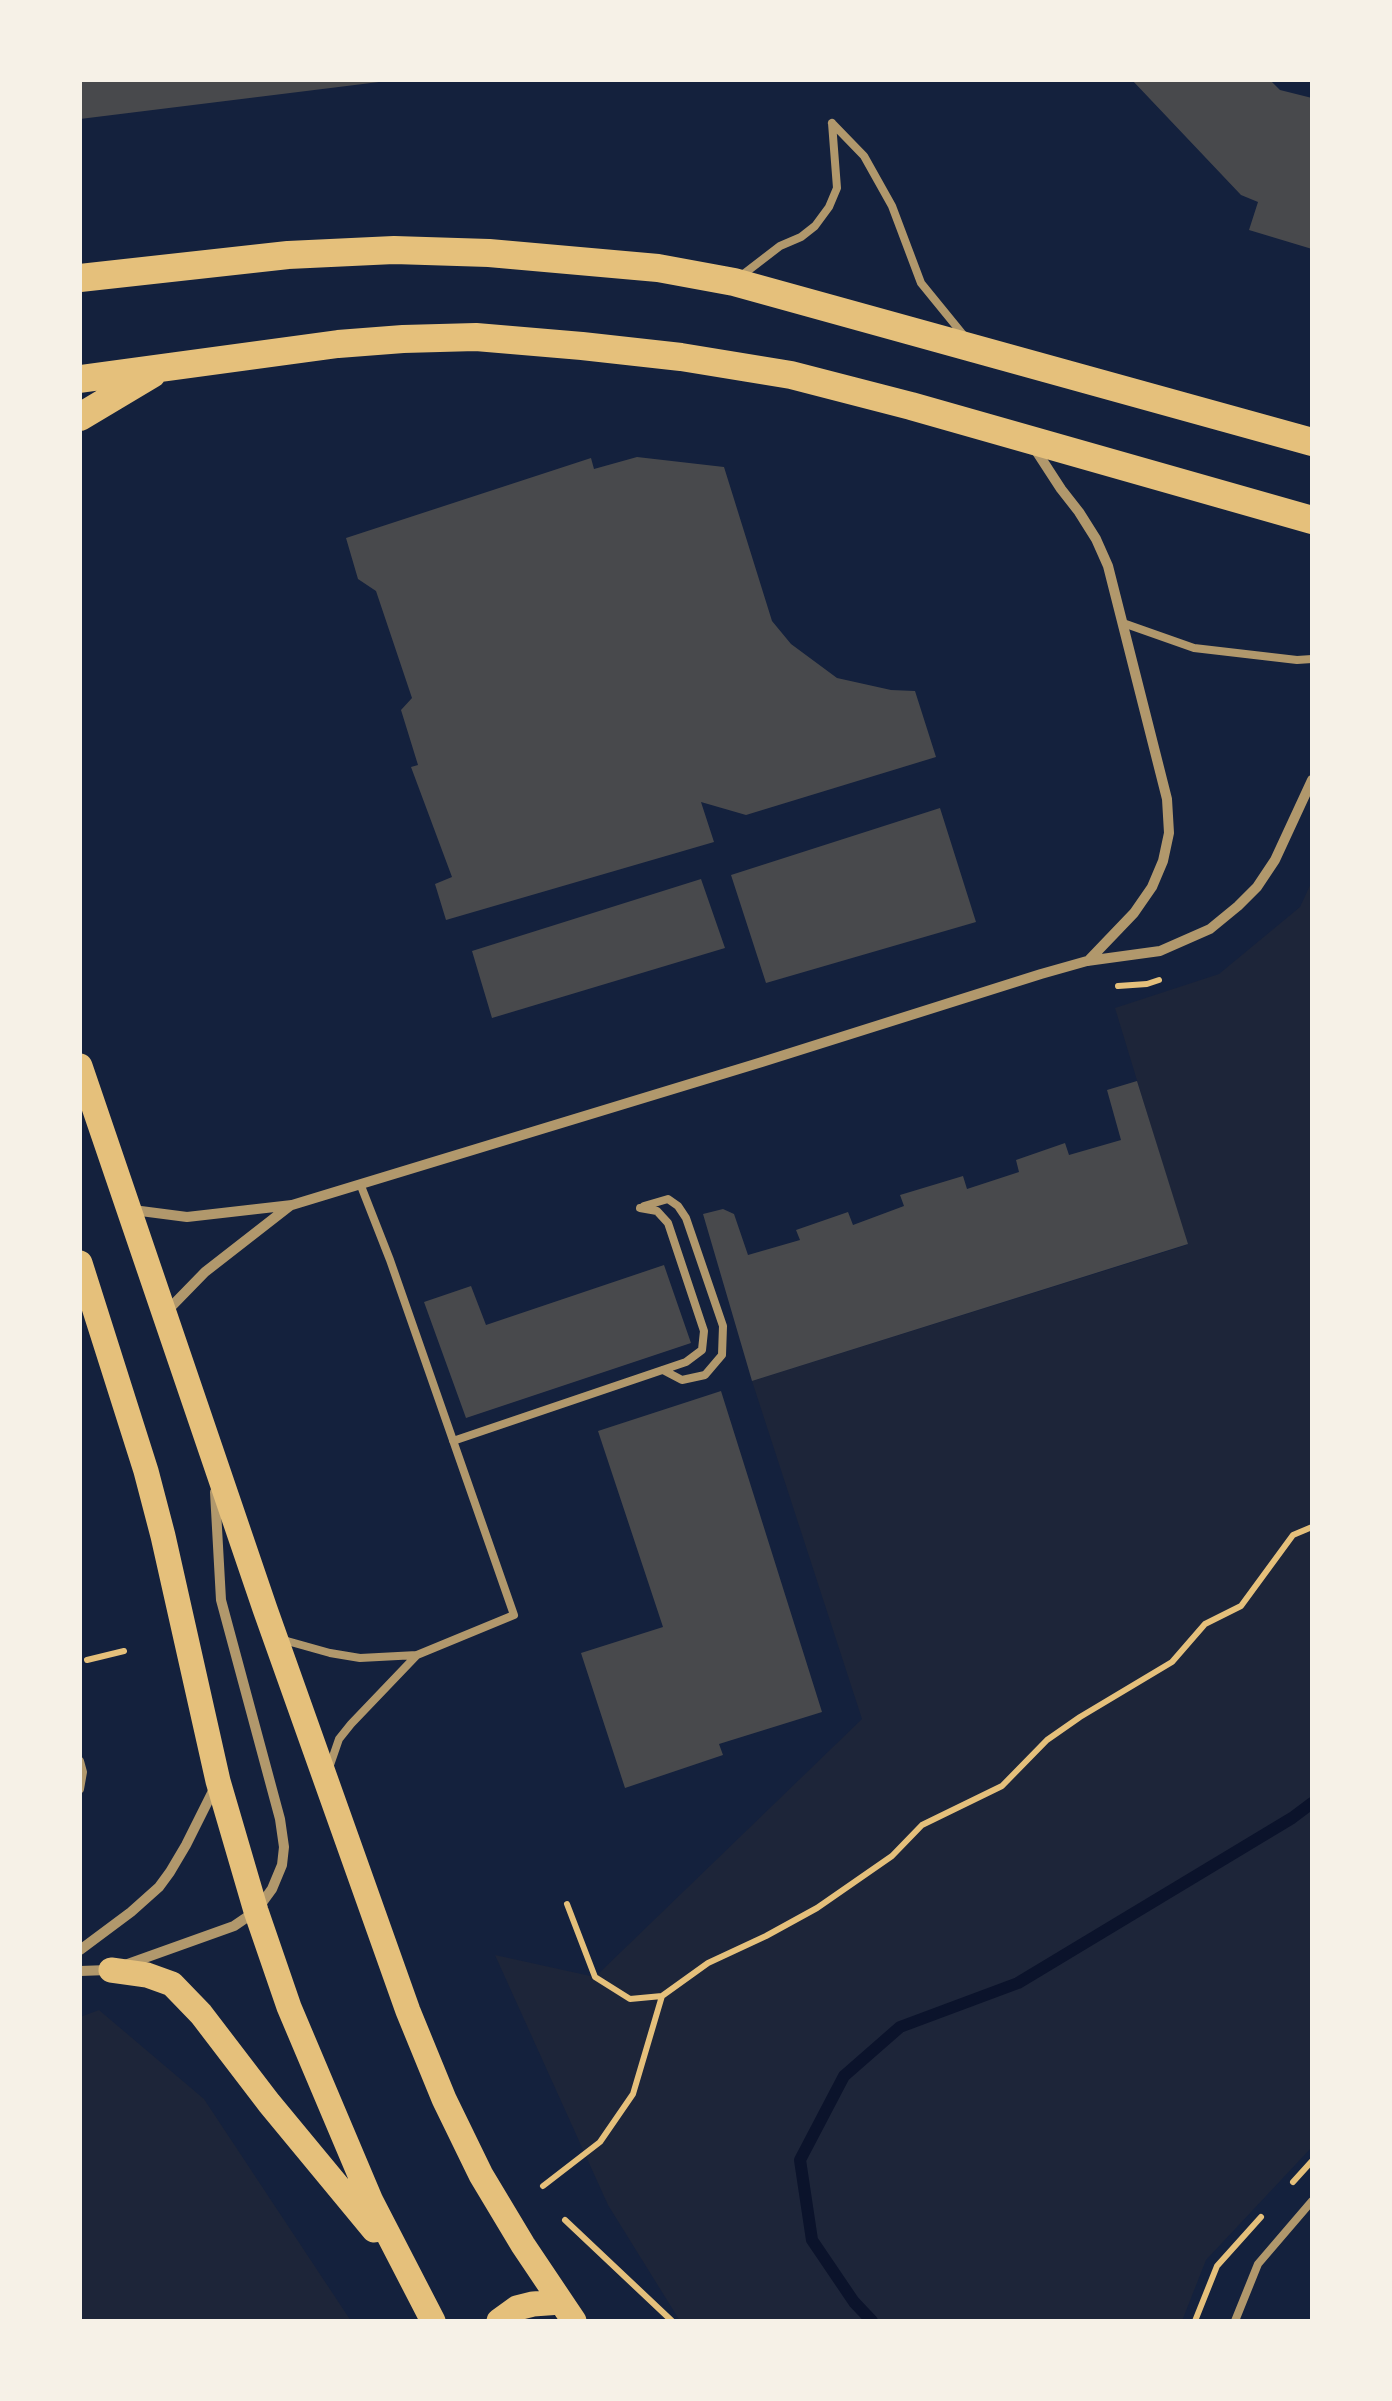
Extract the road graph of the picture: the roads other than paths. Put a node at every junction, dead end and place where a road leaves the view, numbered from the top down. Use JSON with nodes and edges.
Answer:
{"nodes":[{"id":1,"x":80,"y":278,"type":"edge"},
{"id":2,"x":734,"y":282,"type":"junction"},
{"id":3,"x":974,"y":348,"type":"junction"},
{"id":4,"x":162,"y":368,"type":"junction"},
{"id":5,"x":80,"y":379,"type":"edge"},
{"id":6,"x":80,"y":417,"type":"edge"},
{"id":7,"x":1029,"y":440,"type":"junction"},
{"id":8,"x":1312,"y":442,"type":"edge"},
{"id":9,"x":1312,"y":520,"type":"edge"},
{"id":10,"x":1123,"y":623,"type":"junction"},
{"id":11,"x":1312,"y":658,"type":"edge"},
{"id":12,"x":1312,"y":780,"type":"edge"},
{"id":13,"x":1088,"y":961,"type":"junction"},
{"id":14,"x":80,"y":1066,"type":"edge"},
{"id":15,"x":360,"y":1186,"type":"junction"},
{"id":16,"x":292,"y":1205,"type":"junction"},
{"id":17,"x":130,"y":1210,"type":"junction"},
{"id":18,"x":80,"y":1263,"type":"edge"},
{"id":19,"x":166,"y":1313,"type":"junction"},
{"id":20,"x":662,"y":1370,"type":"junction"},
{"id":21,"x":453,"y":1441,"type":"junction"},
{"id":22,"x":214,"y":1456,"type":"junction"},
{"id":23,"x":275,"y":1637,"type":"junction"},
{"id":24,"x":417,"y":1655,"type":"junction"},
{"id":25,"x":80,"y":1762,"type":"edge"},
{"id":26,"x":218,"y":1781,"type":"junction"},
{"id":27,"x":325,"y":1781,"type":"junction"},
{"id":28,"x":80,"y":1789,"type":"edge"},
{"id":29,"x":256,"y":1911,"type":"junction"},
{"id":30,"x":80,"y":1950,"type":"edge"},
{"id":31,"x":111,"y":1970,"type":"junction"},
{"id":32,"x":80,"y":1971,"type":"edge"},
{"id":33,"x":1312,"y":2201,"type":"edge"},
{"id":34,"x":400,"y":2260,"type":"junction"},
{"id":35,"x":568,"y":2312,"type":"edge"},
{"id":36,"x":433,"y":2321,"type":"edge"},
{"id":37,"x":499,"y":2321,"type":"edge"},
{"id":38,"x":1235,"y":2321,"type":"edge"}],
"edges":[{"from":1,"to":2,"type":"highway"},
{"from":2,"to":3,"type":"highway"},
{"from":2,"to":3,"type":"lane"},
{"from":3,"to":8,"type":"highway"},
{"from":4,"to":5,"type":"highway"},
{"from":4,"to":6,"type":"highway"},
{"from":4,"to":7,"type":"highway"},
{"from":7,"to":9,"type":"highway"},
{"from":7,"to":10,"type":"street"},
{"from":10,"to":11,"type":"lane"},
{"from":10,"to":13,"type":"street"},
{"from":12,"to":13,"type":"street"},
{"from":13,"to":15,"type":"street"},
{"from":14,"to":17,"type":"main road"},
{"from":15,"to":16,"type":"street"},
{"from":15,"to":21,"type":"lane"},
{"from":16,"to":17,"type":"street"},
{"from":16,"to":19,"type":"street"},
{"from":17,"to":19,"type":"main road"},
{"from":18,"to":26,"type":"main road"},
{"from":19,"to":22,"type":"main road"},
{"from":20,"to":20,"type":"lane"},
{"from":20,"to":21,"type":"lane"},
{"from":21,"to":24,"type":"lane"},
{"from":22,"to":23,"type":"main road"},
{"from":22,"to":29,"type":"street"},
{"from":23,"to":24,"type":"lane"},
{"from":23,"to":27,"type":"main road"},
{"from":24,"to":27,"type":"lane"},
{"from":25,"to":28,"type":"lane"},
{"from":26,"to":29,"type":"main road"},
{"from":26,"to":30,"type":"street"},
{"from":27,"to":35,"type":"main road"},
{"from":29,"to":31,"type":"street"},
{"from":29,"to":34,"type":"main road"},
{"from":31,"to":32,"type":"street"},
{"from":31,"to":34,"type":"main road"},
{"from":33,"to":38,"type":"lane"},
{"from":34,"to":36,"type":"main road"},
{"from":35,"to":37,"type":"main road"}]}
